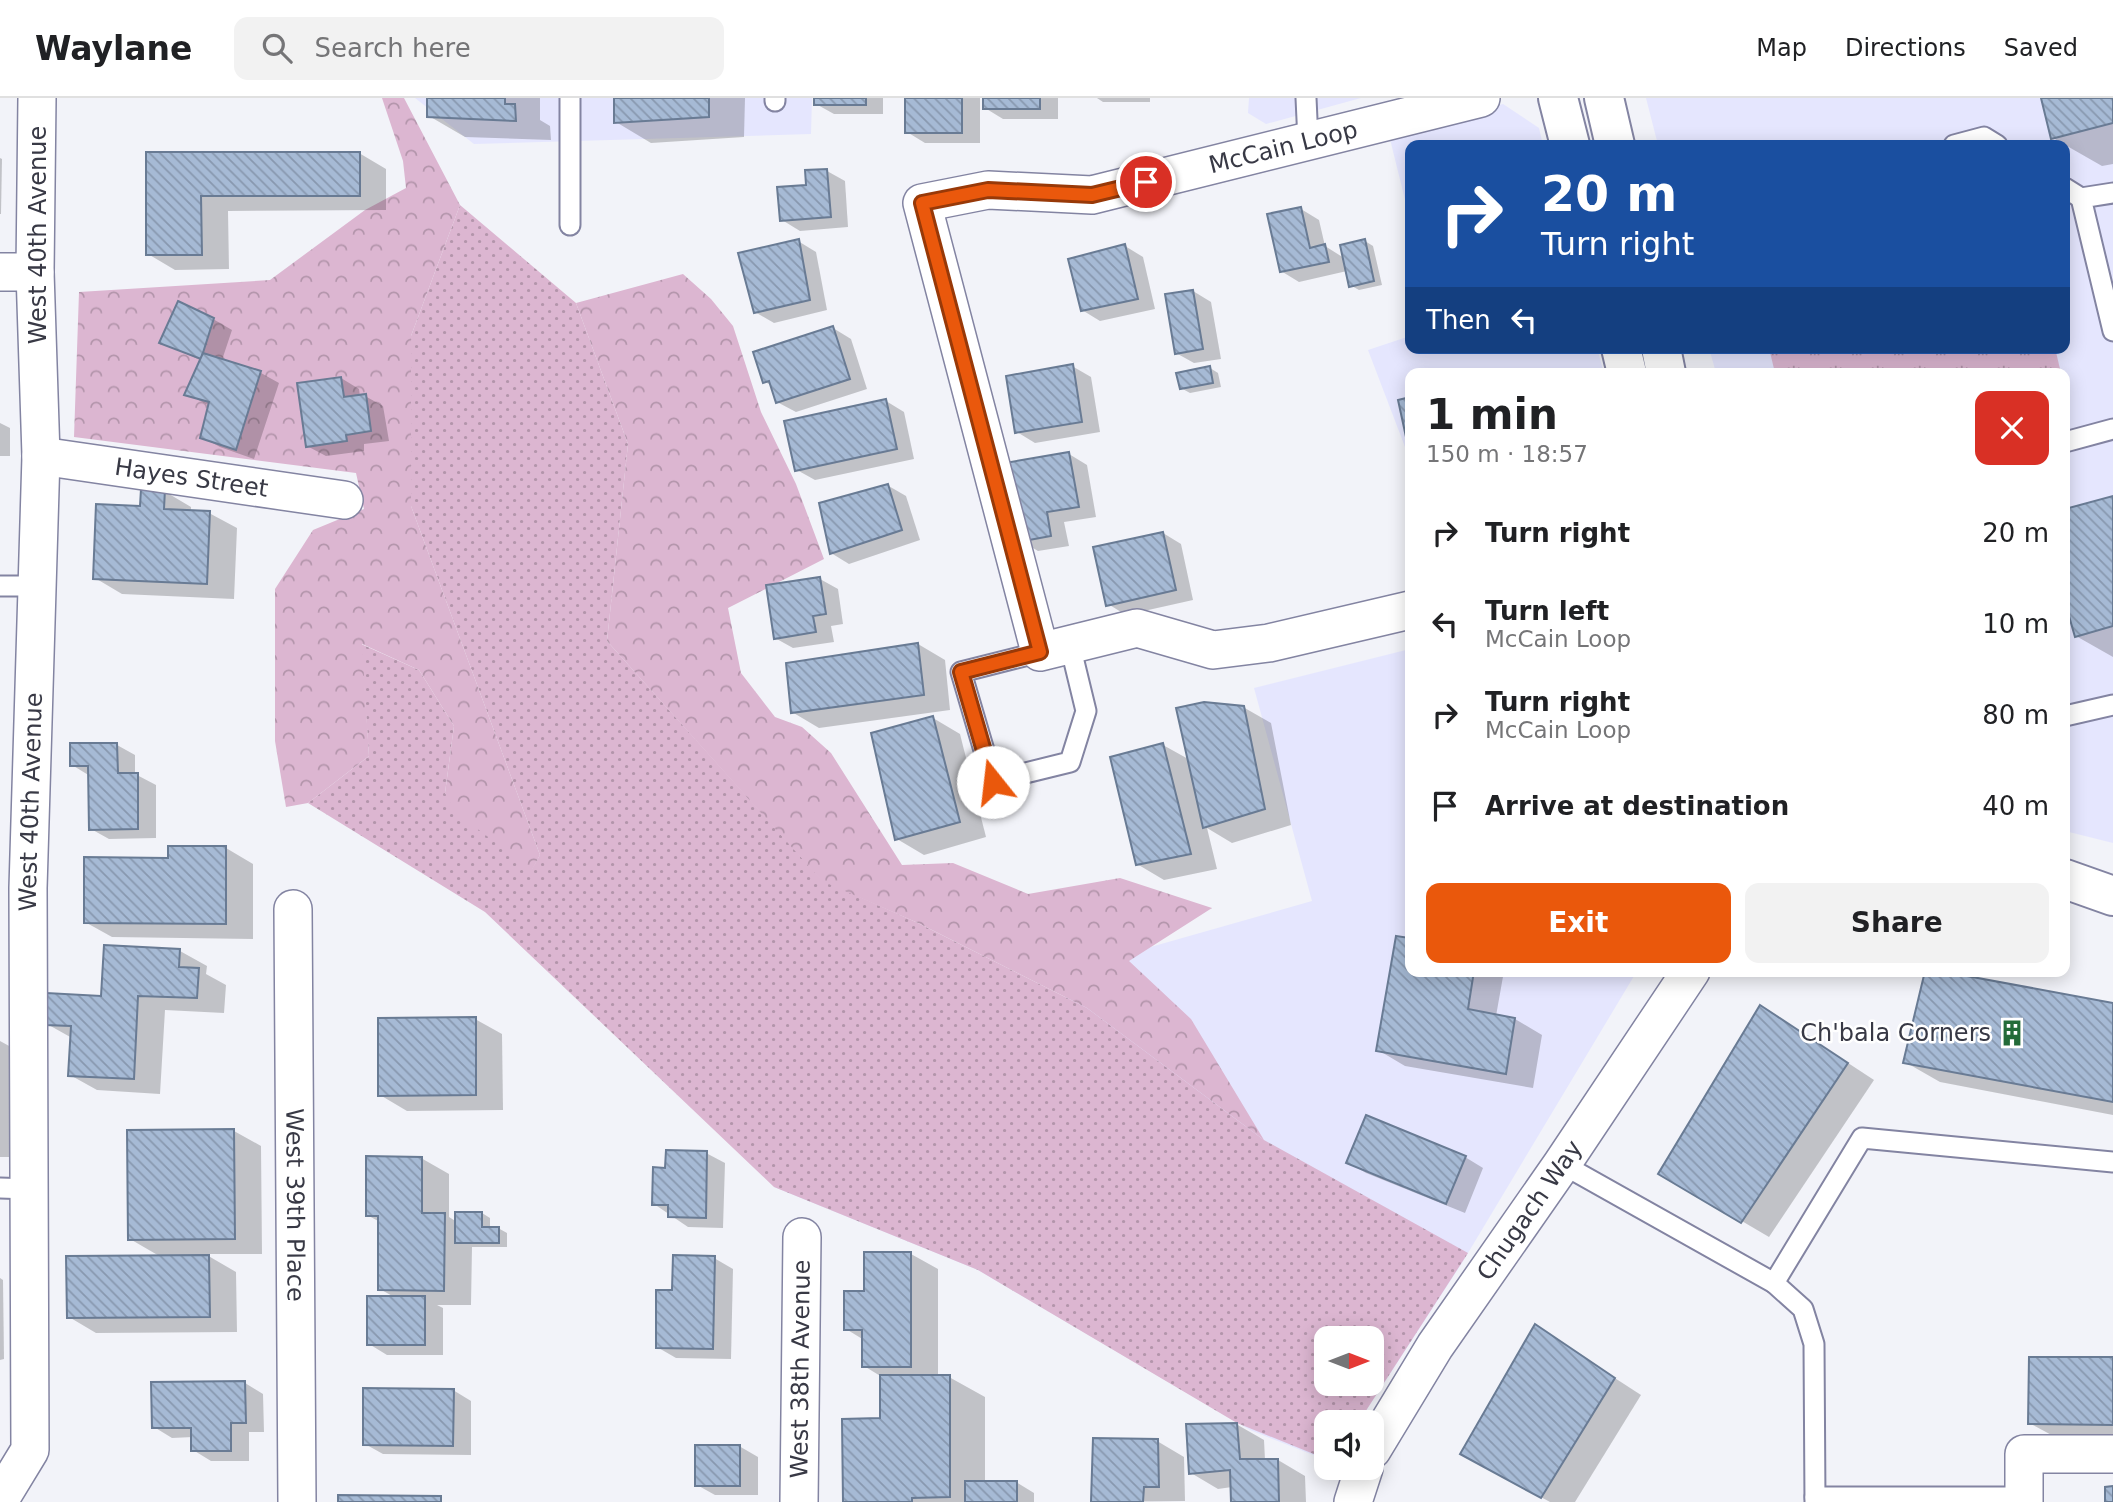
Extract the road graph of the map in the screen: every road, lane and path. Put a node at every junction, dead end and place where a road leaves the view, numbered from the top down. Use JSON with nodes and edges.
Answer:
{"nodes":[{"id":1,"x":37,"y":98,"type":"edge"},
{"id":2,"x":570,"y":98,"type":"edge"},
{"id":3,"x":1306,"y":98,"type":"edge"},
{"id":4,"x":1481,"y":98,"type":"edge"},
{"id":5,"x":1558,"y":98,"type":"edge"},
{"id":6,"x":1604,"y":98,"type":"edge"},
{"id":7,"x":1569,"y":140,"type":"edge"},
{"id":8,"x":1614,"y":140,"type":"edge"},
{"id":9,"x":1308,"y":141,"type":"junction"},
{"id":10,"x":2073,"y":193,"type":"edge"},
{"id":11,"x":2113,"y":193,"type":"edge"},
{"id":12,"x":570,"y":225,"type":"dead end"},
{"id":13,"x":18,"y":272,"type":"edge"},
{"id":14,"x":2112,"y":321,"type":"edge"},
{"id":15,"x":2113,"y":429,"type":"edge"},
{"id":16,"x":2070,"y":441,"type":"edge"},
{"id":17,"x":41,"y":456,"type":"junction"},
{"id":18,"x":344,"y":500,"type":"dead end"},
{"id":19,"x":0,"y":586,"type":"edge"},
{"id":20,"x":37,"y":586,"type":"junction"},
{"id":21,"x":1405,"y":611,"type":"edge"},
{"id":22,"x":1055,"y":648,"type":"junction"},
{"id":23,"x":2113,"y":705,"type":"edge"},
{"id":24,"x":2070,"y":715,"type":"edge"},
{"id":25,"x":2070,"y":882,"type":"edge"},
{"id":26,"x":14,"y":888,"type":"edge"},
{"id":27,"x":2113,"y":897,"type":"edge"},
{"id":28,"x":293,"y":909,"type":"dead end"},
{"id":29,"x":1687,"y":977,"type":"edge"},
{"id":30,"x":2113,"y":1162,"type":"edge"},
{"id":31,"x":1562,"y":1164,"type":"junction"},
{"id":32,"x":15,"y":1189,"type":"edge"},
{"id":33,"x":802,"y":1237,"type":"dead end"},
{"id":34,"x":1774,"y":1283,"type":"junction"},
{"id":35,"x":1384,"y":1430,"type":"edge"},
{"id":36,"x":2113,"y":1454,"type":"edge"},
{"id":37,"x":1360,"y":1480,"type":"edge"},
{"id":38,"x":0,"y":1496,"type":"edge"},
{"id":39,"x":1815,"y":1499,"type":"edge"},
{"id":40,"x":2024,"y":1500,"type":"edge"},
{"id":41,"x":297,"y":1502,"type":"edge"},
{"id":42,"x":799,"y":1502,"type":"edge"},
{"id":43,"x":1353,"y":1502,"type":"edge"}],
"edges":[{"from":1,"to":13,"type":"street","name":"West 40th Avenue"},
{"from":2,"to":12,"type":"lane"},
{"from":3,"to":9,"type":"lane"},
{"from":4,"to":9,"type":"street","name":"McCain Loop"},
{"from":5,"to":7,"type":"main road"},
{"from":6,"to":8,"type":"main road"},
{"from":9,"to":22,"type":"street","name":"McCain Loop"},
{"from":10,"to":11,"type":"lane"},
{"from":10,"to":14,"type":"lane"},
{"from":13,"to":17,"type":"street","name":"West 40th Avenue"},
{"from":15,"to":16,"type":"lane"},
{"from":17,"to":18,"type":"street","name":"Hayes Street"},
{"from":17,"to":20,"type":"street","name":"West 40th Avenue"},
{"from":19,"to":20,"type":"lane"},
{"from":20,"to":26,"type":"street","name":"West 40th Avenue"},
{"from":21,"to":22,"type":"street"},
{"from":22,"to":22,"type":"lane"},
{"from":23,"to":24,"type":"lane"},
{"from":25,"to":27,"type":"main road"},
{"from":26,"to":32,"type":"street","name":"West 40th Avenue"},
{"from":28,"to":41,"type":"street","name":"West 39th Place"},
{"from":29,"to":31,"type":"street","name":"Chugach Way"},
{"from":30,"to":34,"type":"lane"},
{"from":31,"to":34,"type":"lane"},
{"from":31,"to":35,"type":"street","name":"Chugach Way"},
{"from":32,"to":38,"type":"street","name":"West 40th Avenue"},
{"from":33,"to":42,"type":"street","name":"West 38th Avenue"},
{"from":34,"to":39,"type":"lane"},
{"from":36,"to":40,"type":"street"},
{"from":37,"to":43,"type":"street"},
{"from":39,"to":40,"type":"lane"}]}
